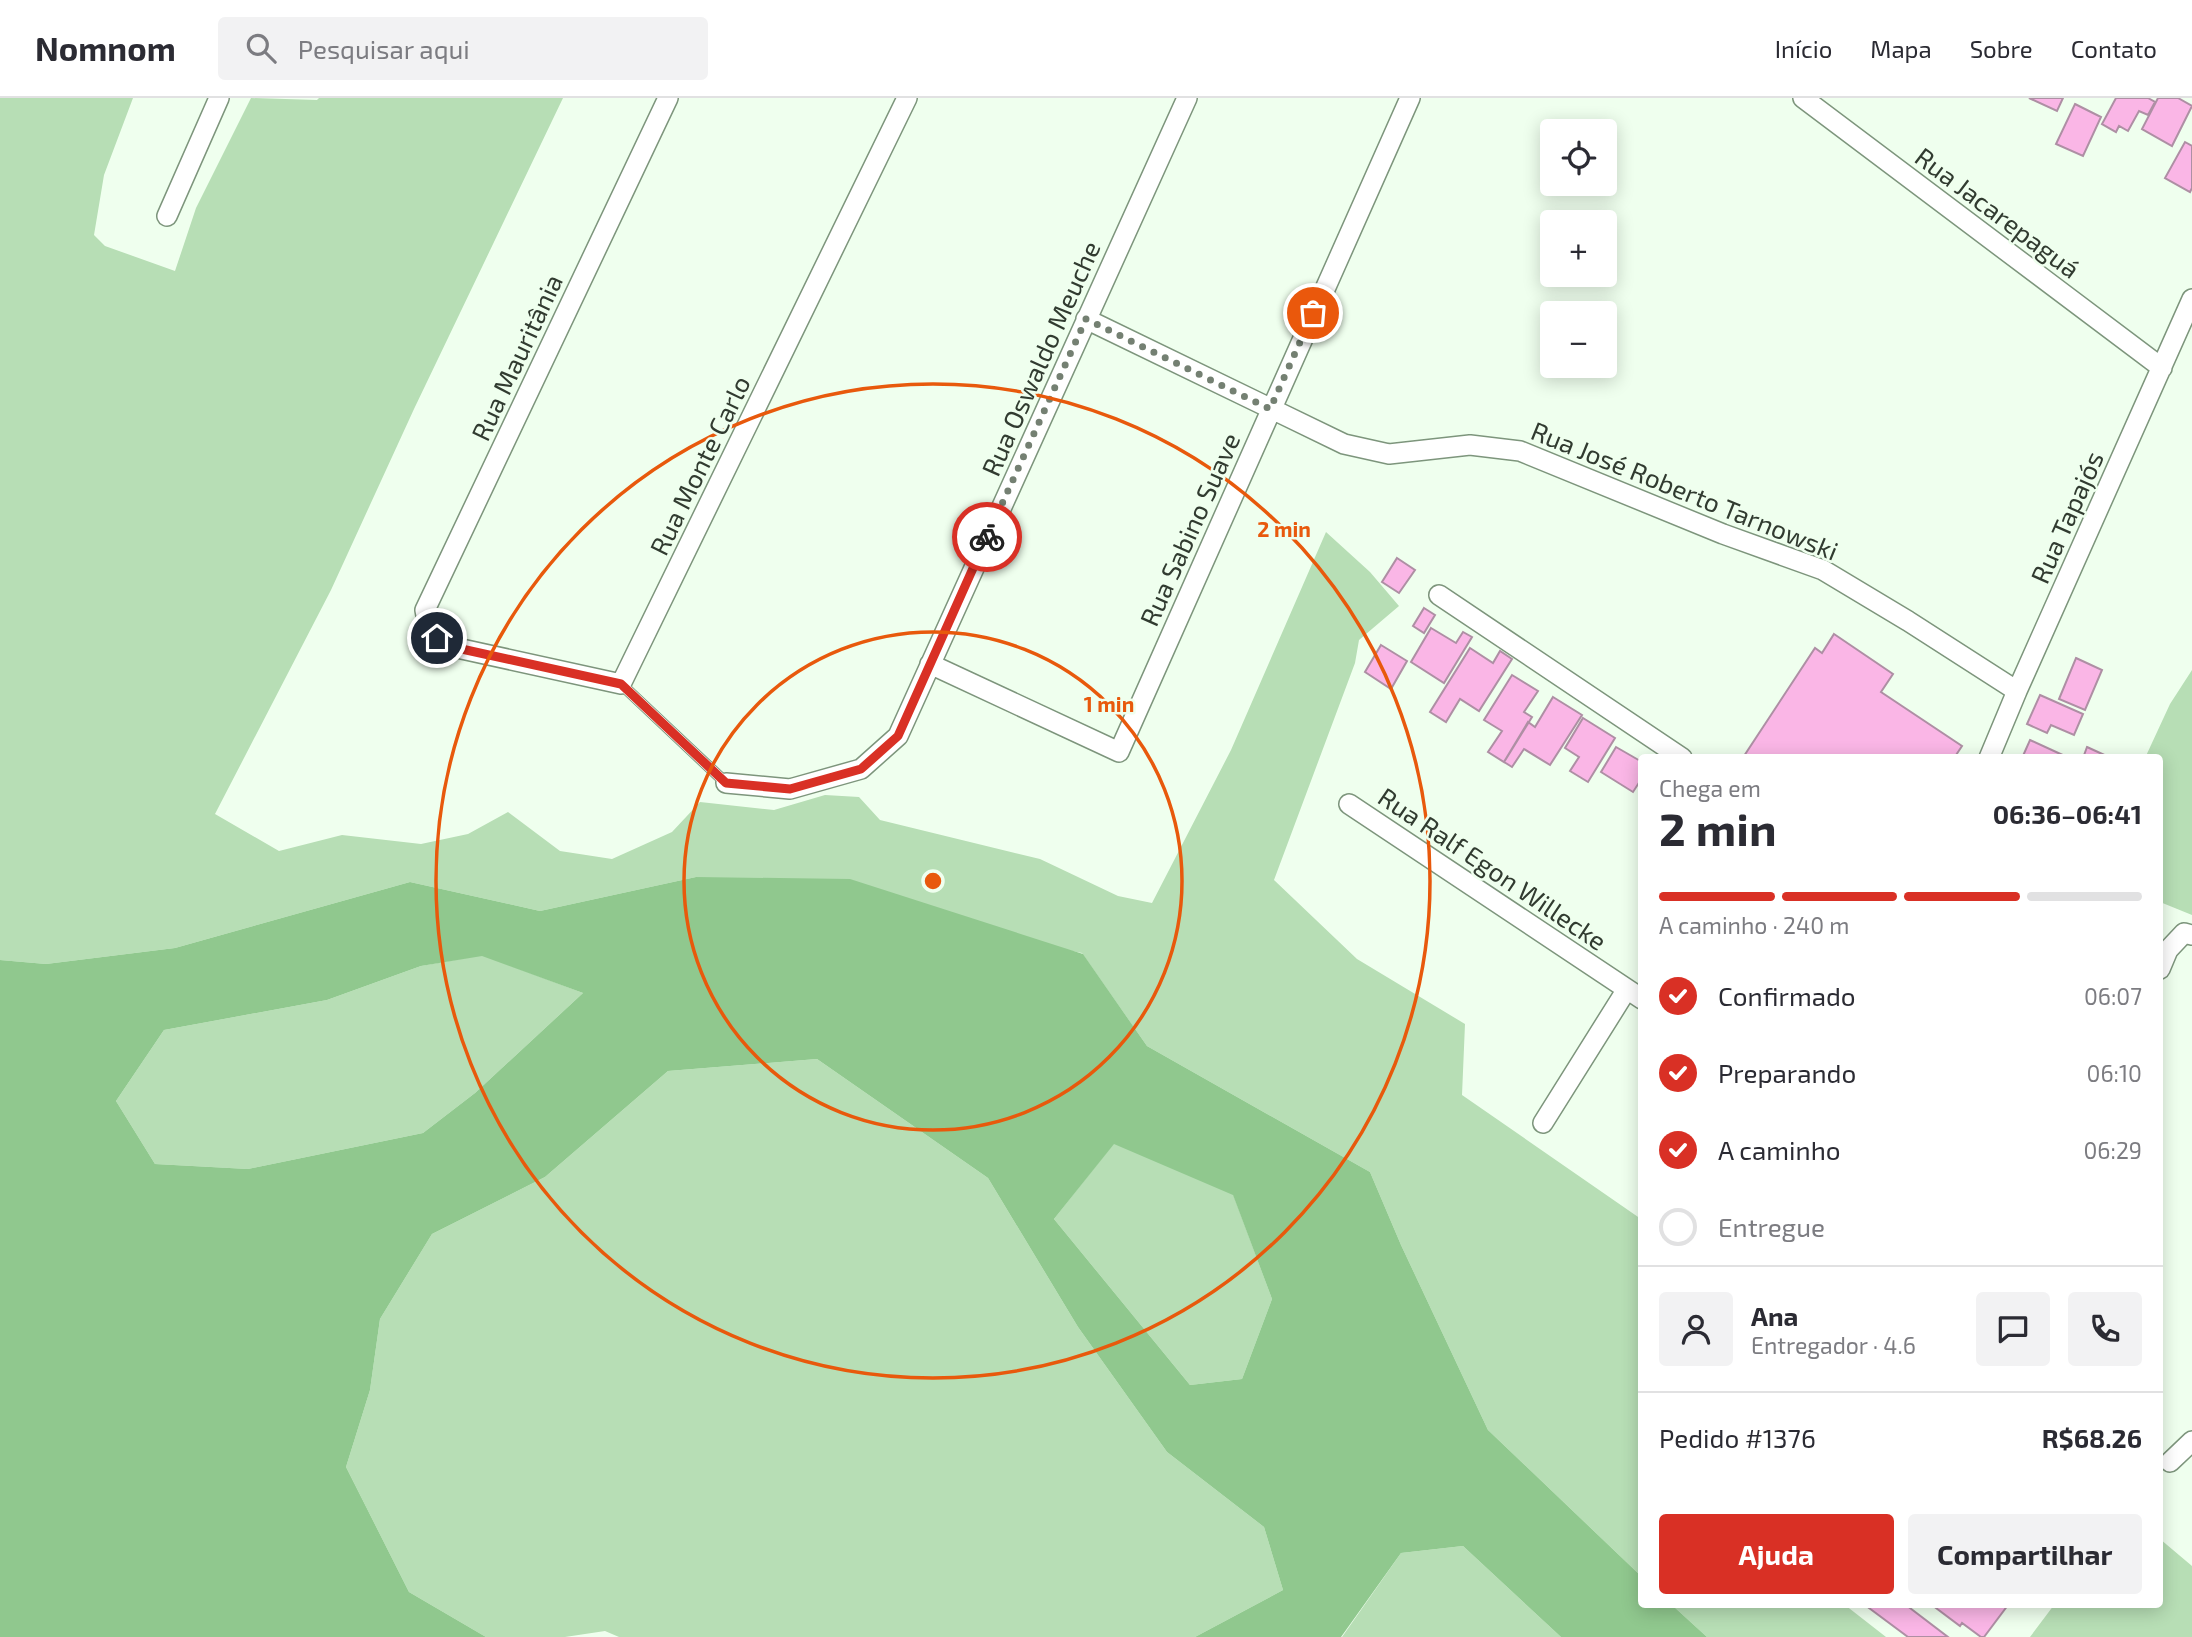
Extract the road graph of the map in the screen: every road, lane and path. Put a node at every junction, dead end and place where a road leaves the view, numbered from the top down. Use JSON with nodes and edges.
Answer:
{"nodes":[{"id":1,"x":219,"y":98,"type":"edge"},
{"id":2,"x":668,"y":98,"type":"edge"},
{"id":3,"x":907,"y":98,"type":"edge"},
{"id":4,"x":1187,"y":98,"type":"edge"},
{"id":5,"x":1410,"y":98,"type":"edge"},
{"id":6,"x":1803,"y":98,"type":"edge"},
{"id":7,"x":167,"y":216,"type":"dead end"},
{"id":8,"x":2192,"y":299,"type":"edge"},
{"id":9,"x":1086,"y":319,"type":"junction"},
{"id":10,"x":2162,"y":368,"type":"junction"},
{"id":11,"x":1270,"y":409,"type":"junction"},
{"id":12,"x":1439,"y":595,"type":"dead end"},
{"id":13,"x":930,"y":664,"type":"junction"},
{"id":14,"x":621,"y":684,"type":"junction"},
{"id":15,"x":2017,"y":691,"type":"junction"},
{"id":16,"x":1676,"y":754,"type":"edge"},
{"id":17,"x":1991,"y":754,"type":"edge"},
{"id":18,"x":726,"y":783,"type":"joint"},
{"id":19,"x":1349,"y":804,"type":"dead end"},
{"id":20,"x":2192,"y":935,"type":"edge"},
{"id":21,"x":2163,"y":962,"type":"edge"},
{"id":22,"x":1634,"y":994,"type":"edge"},
{"id":23,"x":1543,"y":1123,"type":"dead end"},
{"id":24,"x":2192,"y":1441,"type":"edge"},
{"id":25,"x":2170,"y":1462,"type":"dead end"}],
"edges":[{"from":1,"to":7,"type":"street"},
{"from":2,"to":14,"type":"street","name":"Rua Mauritânia"},
{"from":3,"to":14,"type":"street","name":"Rua Monte Carlo"},
{"from":4,"to":9,"type":"street","name":"Rua Oswaldo Meuche"},
{"from":5,"to":11,"type":"street","name":"Rua Sabino Suave"},
{"from":6,"to":10,"type":"street","name":"Rua Jacarepaguá"},
{"from":8,"to":10,"type":"street","name":"Rua Tapajós"},
{"from":9,"to":11,"type":"street","name":"Rua José Roberto Tarnowski"},
{"from":9,"to":13,"type":"street","name":"Rua Oswaldo Meuche"},
{"from":10,"to":15,"type":"street","name":"Rua Tapajós"},
{"from":11,"to":13,"type":"street","name":"Rua Sabino Suave"},
{"from":11,"to":15,"type":"street","name":"Rua José Roberto Tarnowski"},
{"from":12,"to":16,"type":"street"},
{"from":13,"to":18,"type":"street","name":"Rua Oswaldo Meuche"},
{"from":14,"to":18,"type":"lane"},
{"from":15,"to":17,"type":"street","name":"Rua Tapajós"},
{"from":19,"to":22,"type":"street","name":"Rua Ralf Egon Willecke"},
{"from":20,"to":21,"type":"street"},
{"from":22,"to":23,"type":"street"},
{"from":24,"to":25,"type":"street"}]}
